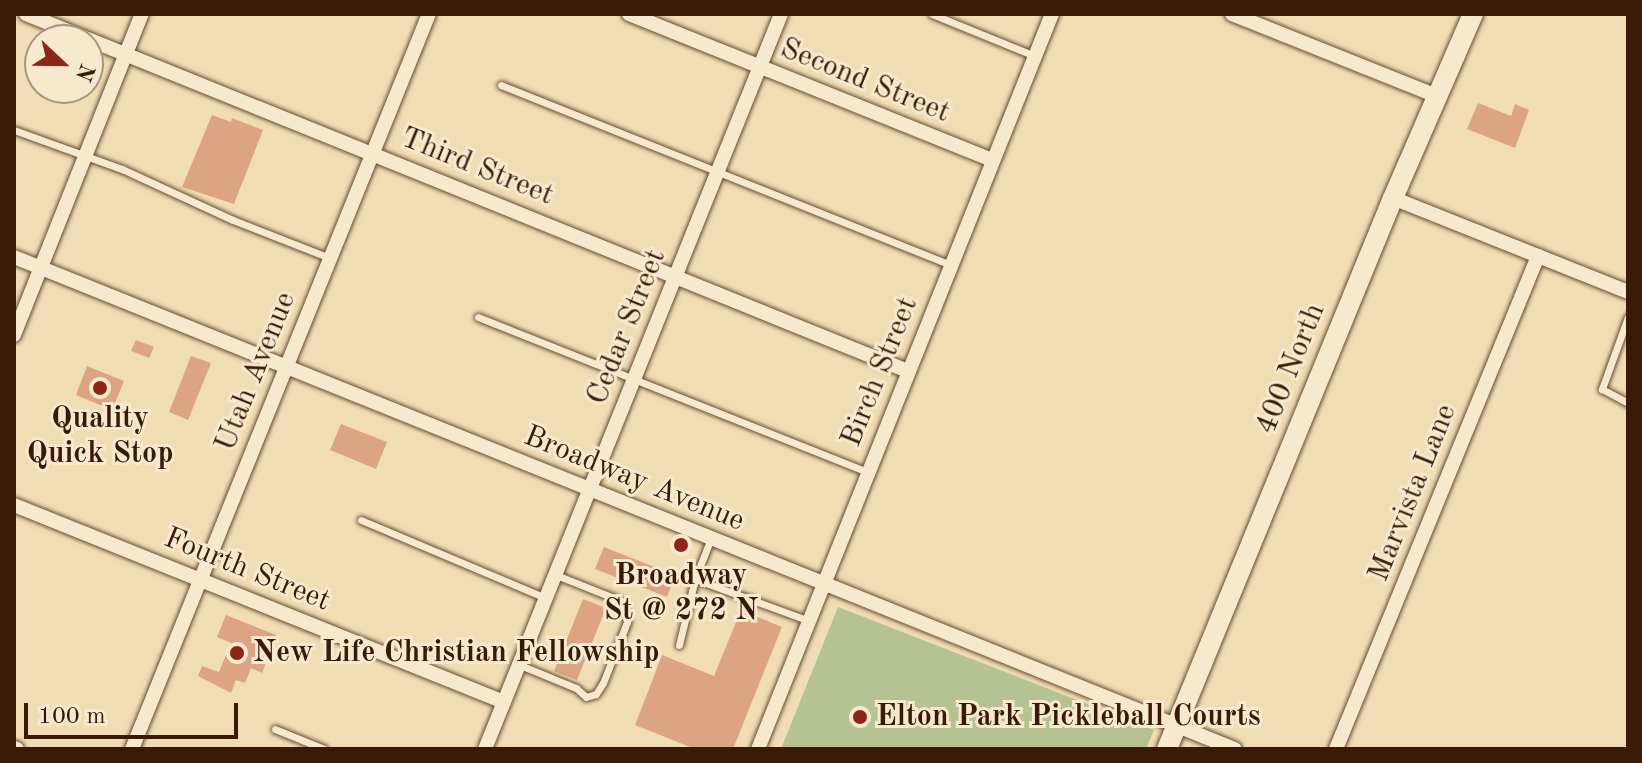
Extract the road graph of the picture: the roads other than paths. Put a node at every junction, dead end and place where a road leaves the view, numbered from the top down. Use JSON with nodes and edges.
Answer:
{"nodes":[{"id":1,"x":26,"y":14,"type":"edge"},
{"id":2,"x":142,"y":14,"type":"edge"},
{"id":3,"x":429,"y":14,"type":"edge"},
{"id":4,"x":629,"y":14,"type":"edge"},
{"id":5,"x":781,"y":14,"type":"edge"},
{"id":6,"x":932,"y":14,"type":"edge"},
{"id":7,"x":1052,"y":14,"type":"edge"},
{"id":8,"x":1232,"y":14,"type":"edge"},
{"id":9,"x":1473,"y":14,"type":"edge"},
{"id":10,"x":125,"y":54,"type":"junction"},
{"id":11,"x":1035,"y":56,"type":"junction"},
{"id":12,"x":760,"y":67,"type":"junction"},
{"id":13,"x":501,"y":85,"type":"dead end"},
{"id":14,"x":1439,"y":97,"type":"junction"},
{"id":15,"x":14,"y":130,"type":"edge"},
{"id":16,"x":372,"y":153,"type":"junction"},
{"id":17,"x":85,"y":158,"type":"junction"},
{"id":18,"x":993,"y":160,"type":"junction"},
{"id":19,"x":717,"y":172,"type":"junction"},
{"id":20,"x":1393,"y":198,"type":"junction"},
{"id":21,"x":1538,"y":256,"type":"junction"},
{"id":22,"x":14,"y":257,"type":"edge"},
{"id":23,"x":330,"y":258,"type":"junction"},
{"id":24,"x":951,"y":265,"type":"junction"},
{"id":25,"x":41,"y":268,"type":"junction"},
{"id":26,"x":676,"y":275,"type":"junction"},
{"id":27,"x":1628,"y":292,"type":"edge"},
{"id":28,"x":478,"y":317,"type":"dead end"},
{"id":29,"x":1628,"y":317,"type":"edge"},
{"id":30,"x":14,"y":335,"type":"edge"},
{"id":31,"x":286,"y":367,"type":"junction"},
{"id":32,"x":908,"y":371,"type":"junction"},
{"id":33,"x":634,"y":380,"type":"junction"},
{"id":34,"x":1628,"y":403,"type":"edge"},
{"id":35,"x":867,"y":472,"type":"junction"},
{"id":36,"x":590,"y":489,"type":"junction"},
{"id":37,"x":14,"y":505,"type":"edge"},
{"id":38,"x":361,"y":520,"type":"dead end"},
{"id":39,"x":711,"y":538,"type":"junction"},
{"id":40,"x":556,"y":575,"type":"junction"},
{"id":41,"x":695,"y":579,"type":"junction"},
{"id":42,"x":200,"y":580,"type":"junction"},
{"id":43,"x":823,"y":583,"type":"junction"},
{"id":44,"x":546,"y":598,"type":"junction"},
{"id":45,"x":810,"y":621,"type":"junction"},
{"id":46,"x":679,"y":645,"type":"dead end"},
{"id":47,"x":519,"y":665,"type":"junction"},
{"id":48,"x":504,"y":702,"type":"junction"},
{"id":49,"x":1177,"y":725,"type":"junction"},
{"id":50,"x":275,"y":729,"type":"dead end"},
{"id":51,"x":132,"y":749,"type":"edge"},
{"id":52,"x":324,"y":749,"type":"edge"},
{"id":53,"x":485,"y":749,"type":"edge"},
{"id":54,"x":758,"y":749,"type":"edge"},
{"id":55,"x":1167,"y":749,"type":"edge"},
{"id":56,"x":1235,"y":749,"type":"edge"},
{"id":57,"x":1336,"y":749,"type":"edge"}],
"edges":[{"from":1,"to":10,"type":"street","name":"Third Street"},
{"from":2,"to":10,"type":"street"},
{"from":3,"to":16,"type":"street","name":"Utah Avenue"},
{"from":4,"to":12,"type":"street","name":"Second Street"},
{"from":5,"to":12,"type":"street","name":"Cedar Street"},
{"from":6,"to":11,"type":"lane"},
{"from":7,"to":11,"type":"street","name":"Birch Street"},
{"from":8,"to":14,"type":"street"},
{"from":9,"to":14,"type":"street","name":"400 North"},
{"from":10,"to":16,"type":"street","name":"Third Street"},
{"from":10,"to":17,"type":"street"},
{"from":11,"to":18,"type":"street","name":"Birch Street"},
{"from":12,"to":18,"type":"street","name":"Second Street"},
{"from":12,"to":19,"type":"street","name":"Cedar Street"},
{"from":13,"to":19,"type":"lane"},
{"from":14,"to":20,"type":"street","name":"400 North"},
{"from":15,"to":17,"type":"lane"},
{"from":16,"to":23,"type":"street","name":"Utah Avenue"},
{"from":16,"to":26,"type":"street","name":"Third Street"},
{"from":17,"to":23,"type":"lane"},
{"from":17,"to":25,"type":"street"},
{"from":18,"to":24,"type":"street","name":"Birch Street"},
{"from":19,"to":24,"type":"lane"},
{"from":19,"to":26,"type":"street","name":"Cedar Street"},
{"from":20,"to":21,"type":"street"},
{"from":20,"to":49,"type":"street","name":"400 North"},
{"from":21,"to":27,"type":"street"},
{"from":21,"to":57,"type":"street","name":"Marvista Lane"},
{"from":22,"to":25,"type":"street","name":"Broadway Avenue"},
{"from":23,"to":31,"type":"street","name":"Utah Avenue"},
{"from":24,"to":32,"type":"street","name":"Birch Street"},
{"from":25,"to":30,"type":"street"},
{"from":25,"to":31,"type":"street","name":"Broadway Avenue"},
{"from":26,"to":32,"type":"street","name":"Third Street"},
{"from":26,"to":33,"type":"street","name":"Cedar Street"},
{"from":28,"to":33,"type":"lane"},
{"from":29,"to":34,"type":"lane"},
{"from":31,"to":36,"type":"street","name":"Broadway Avenue"},
{"from":31,"to":42,"type":"street","name":"Utah Avenue"},
{"from":32,"to":35,"type":"street","name":"Birch Street"},
{"from":33,"to":35,"type":"lane"},
{"from":33,"to":36,"type":"street","name":"Cedar Street"},
{"from":35,"to":43,"type":"street","name":"Birch Street"},
{"from":36,"to":39,"type":"street","name":"Broadway Avenue"},
{"from":36,"to":40,"type":"street","name":"Cedar Street"},
{"from":37,"to":42,"type":"street","name":"Fourth Street"},
{"from":38,"to":44,"type":"lane"},
{"from":39,"to":41,"type":"lane"},
{"from":39,"to":43,"type":"street","name":"Broadway Avenue"},
{"from":40,"to":44,"type":"street","name":"Cedar Street"},
{"from":40,"to":47,"type":"lane"},
{"from":41,"to":45,"type":"lane"},
{"from":41,"to":46,"type":"lane"},
{"from":42,"to":48,"type":"street","name":"Fourth Street"},
{"from":42,"to":51,"type":"street","name":"Utah Avenue"},
{"from":43,"to":45,"type":"street","name":"Birch Street"},
{"from":43,"to":49,"type":"street","name":"Broadway Avenue"},
{"from":44,"to":47,"type":"street","name":"Cedar Street"},
{"from":45,"to":54,"type":"street","name":"Birch Street"},
{"from":47,"to":48,"type":"street","name":"Cedar Street"},
{"from":48,"to":53,"type":"street","name":"Cedar Street"},
{"from":49,"to":55,"type":"street","name":"400 North"},
{"from":49,"to":56,"type":"street","name":"Broadway Avenue"},
{"from":50,"to":52,"type":"lane"}]}
